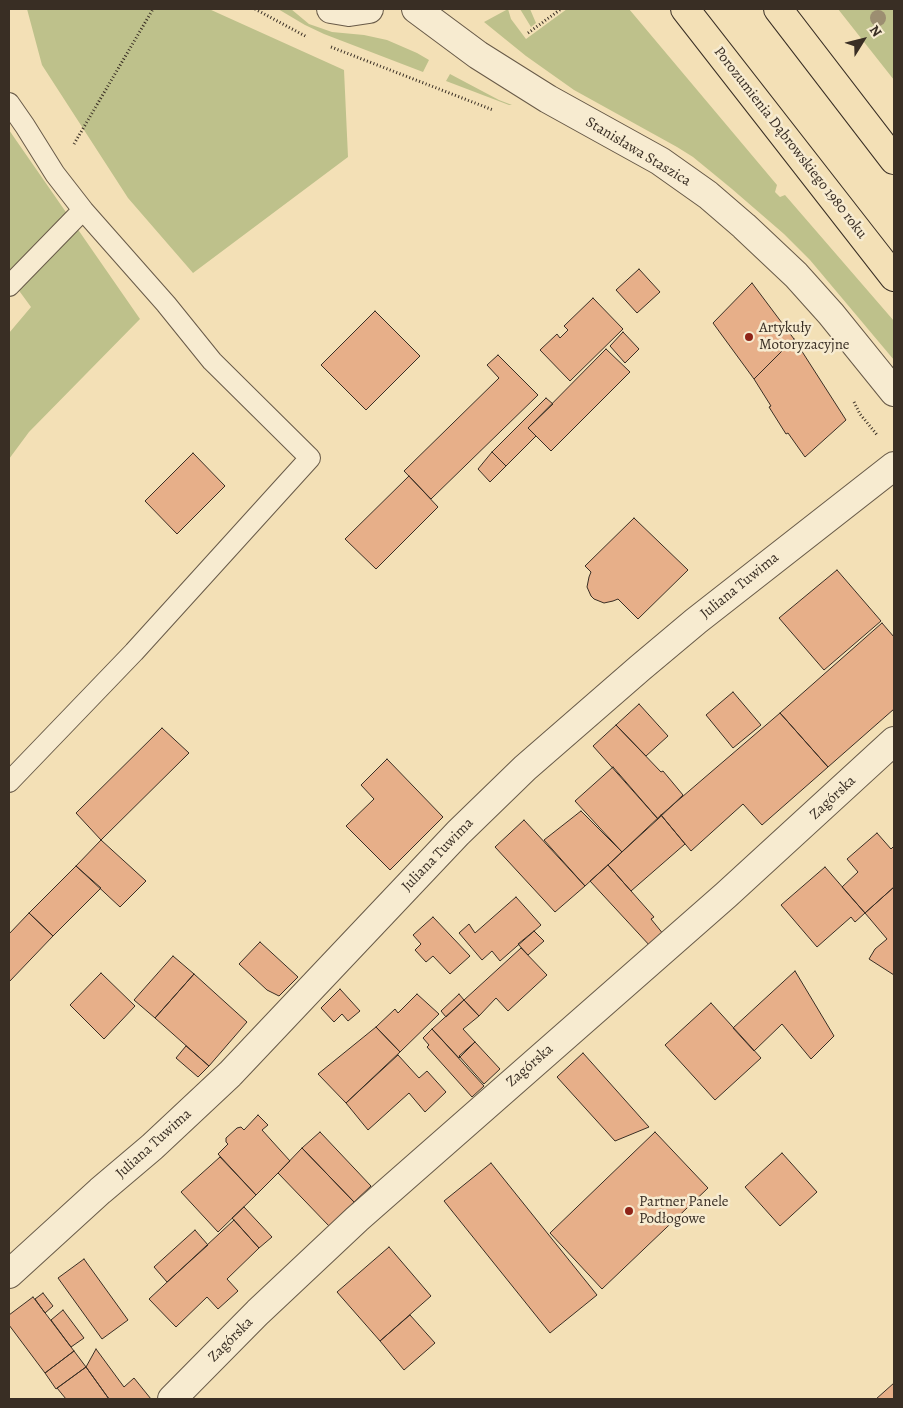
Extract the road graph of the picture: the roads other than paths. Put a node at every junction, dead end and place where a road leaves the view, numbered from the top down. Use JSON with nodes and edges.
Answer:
{"nodes":[{"id":1,"x":331,"y":9,"type":"edge"},
{"id":2,"x":369,"y":9,"type":"edge"},
{"id":3,"x":416,"y":9,"type":"edge"},
{"id":4,"x":686,"y":9,"type":"edge"},
{"id":5,"x":778,"y":9,"type":"edge"},
{"id":6,"x":9,"y":103,"type":"edge"},
{"id":7,"x":894,"y":160,"type":"edge"},
{"id":8,"x":83,"y":210,"type":"junction"},
{"id":9,"x":894,"y":277,"type":"edge"},
{"id":10,"x":9,"y":286,"type":"edge"},
{"id":11,"x":894,"y":392,"type":"edge"},
{"id":12,"x":889,"y":454,"type":"edge"},
{"id":13,"x":894,"y":740,"type":"edge"},
{"id":14,"x":9,"y":782,"type":"edge"},
{"id":15,"x":9,"y":1274,"type":"edge"},
{"id":16,"x":172,"y":1399,"type":"edge"}],
"edges":[{"from":1,"to":2,"type":"street"},
{"from":3,"to":11,"type":"street","name":"Stanisława Staszica"},
{"from":4,"to":9,"type":"main road","name":"Porozumienia Dąbrowskiego 1980 roku"},
{"from":5,"to":7,"type":"main road"},
{"from":6,"to":8,"type":"lane"},
{"from":8,"to":10,"type":"lane"},
{"from":8,"to":14,"type":"lane"},
{"from":12,"to":15,"type":"street","name":"Juliana Tuwima"},
{"from":13,"to":16,"type":"street","name":"Zagórska"}]}
